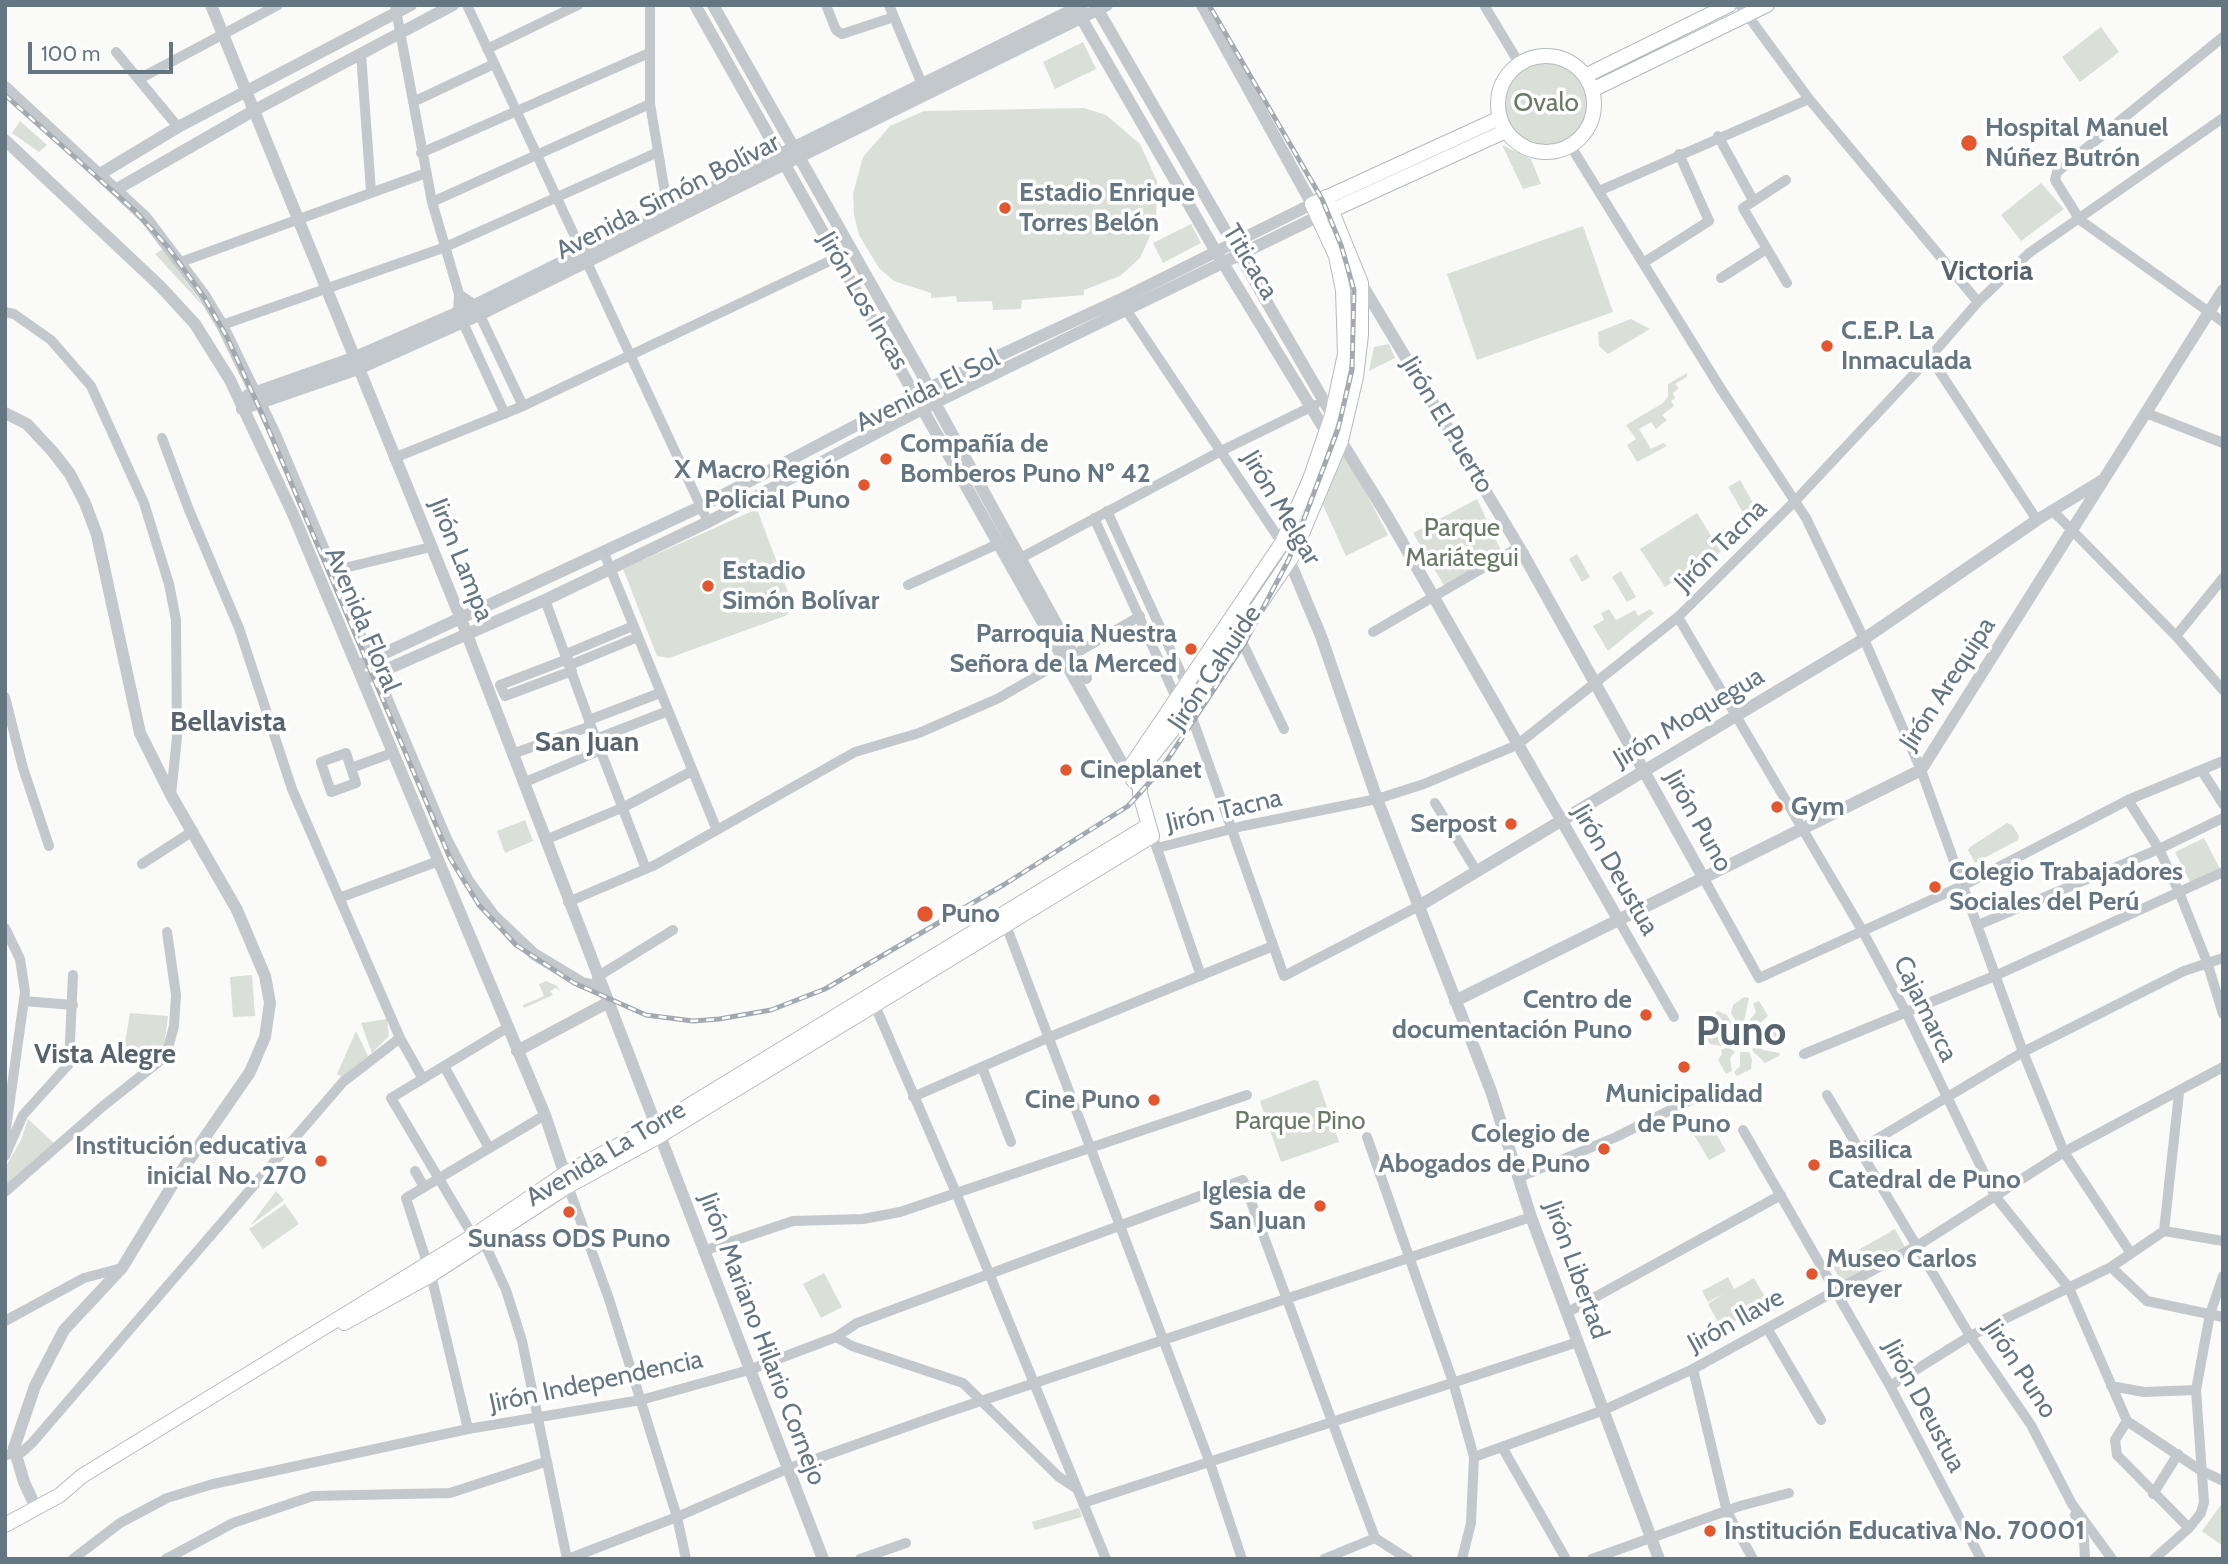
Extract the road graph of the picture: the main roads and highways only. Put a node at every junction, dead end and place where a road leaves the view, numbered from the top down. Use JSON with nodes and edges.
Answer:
{"nodes":[{"id":1,"x":1729,"y":5,"type":"edge"},
{"id":2,"x":1766,"y":5,"type":"edge"},
{"id":3,"x":1743,"y":10,"type":"edge"},
{"id":4,"x":1585,"y":76,"type":"junction"},
{"id":5,"x":1592,"y":90,"type":"junction"},
{"id":6,"x":1503,"y":124,"type":"junction"},
{"id":7,"x":1322,"y":207,"type":"junction"},
{"id":8,"x":1361,"y":283,"type":"joint"},
{"id":9,"x":1134,"y":776,"type":"junction"},
{"id":10,"x":5,"y":1525,"type":"edge"}],
"edges":[{"from":1,"to":4,"type":"main road"},
{"from":2,"to":3,"type":"main road"},
{"from":3,"to":5,"type":"main road"},
{"from":4,"to":5,"type":"main road"},
{"from":4,"to":6,"type":"main road"},
{"from":5,"to":6,"type":"main road"},
{"from":6,"to":7,"type":"main road","name":"Avenida El Sol"},
{"from":7,"to":8,"type":"main road","name":"Jirón El Puerto"},
{"from":7,"to":9,"type":"main road"},
{"from":8,"to":9,"type":"main road","name":"Jirón Cahuide"},
{"from":9,"to":10,"type":"main road","name":"Avenida La Torre"}]}
